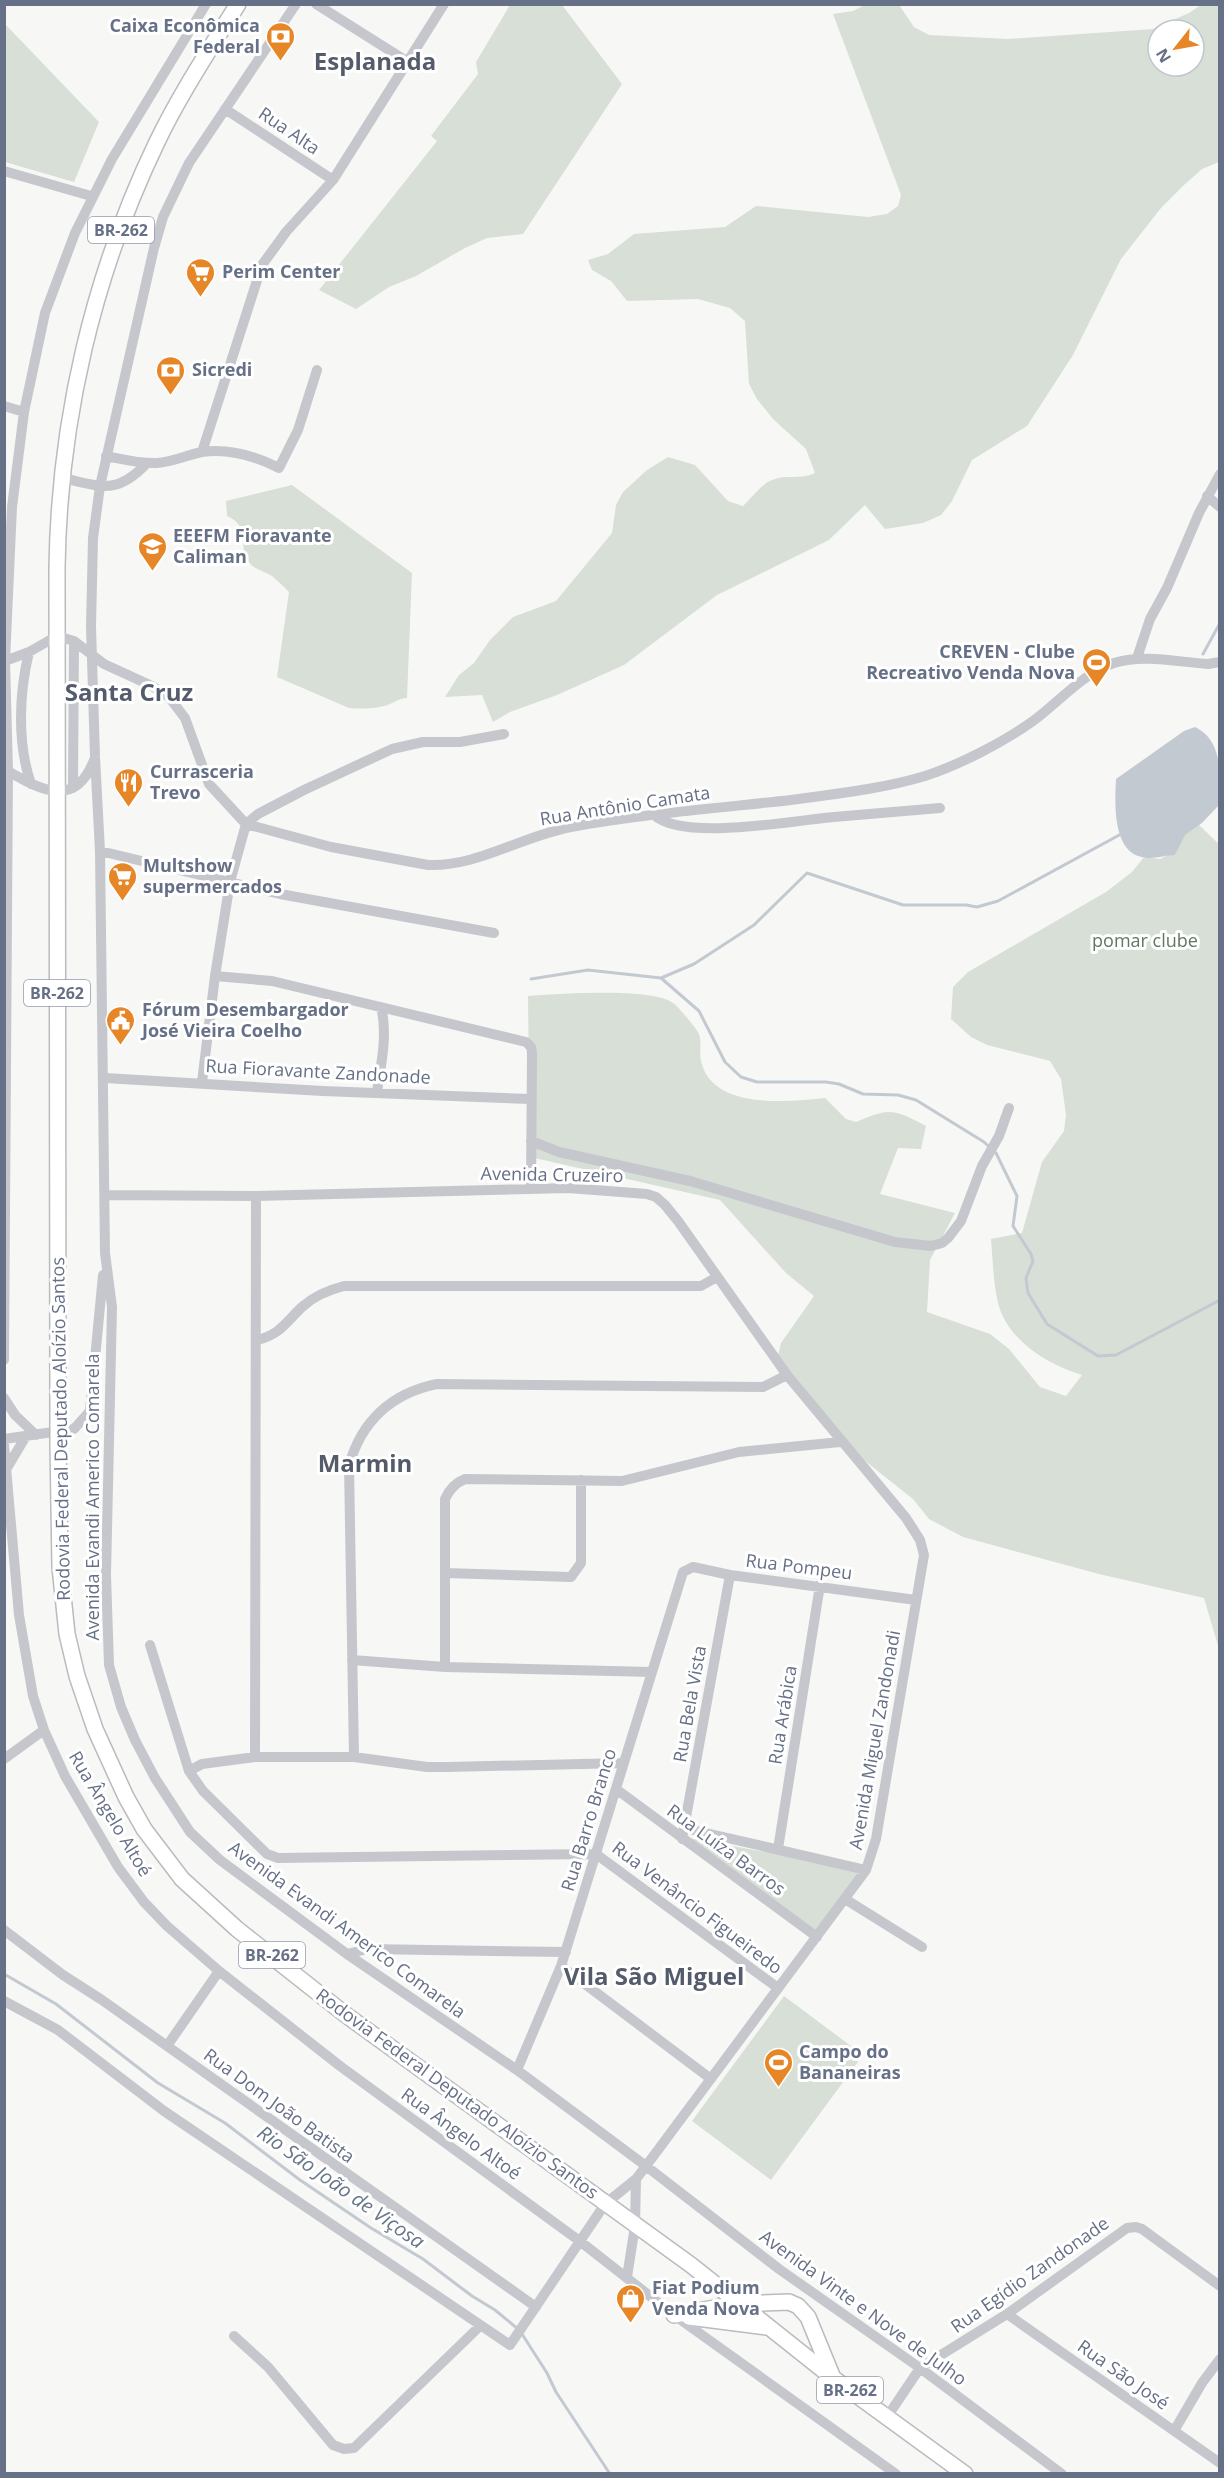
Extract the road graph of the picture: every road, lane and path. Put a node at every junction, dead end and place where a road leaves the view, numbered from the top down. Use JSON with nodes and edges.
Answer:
{"nodes":[{"id":1,"x":206,"y":4,"type":"edge"},
{"id":2,"x":238,"y":4,"type":"edge"},
{"id":3,"x":296,"y":4,"type":"edge"},
{"id":4,"x":316,"y":4,"type":"edge"},
{"id":5,"x":444,"y":4,"type":"edge"},
{"id":6,"x":408,"y":62,"type":"junction"},
{"id":7,"x":225,"y":109,"type":"junction"},
{"id":8,"x":4,"y":171,"type":"edge"},
{"id":9,"x":333,"y":180,"type":"junction"},
{"id":10,"x":91,"y":196,"type":"junction"},
{"id":11,"x":317,"y":370,"type":"dead end"},
{"id":12,"x":4,"y":406,"type":"edge"},
{"id":13,"x":24,"y":412,"type":"junction"},
{"id":14,"x":202,"y":452,"type":"junction"},
{"id":15,"x":106,"y":456,"type":"junction"},
{"id":16,"x":147,"y":463,"type":"junction"},
{"id":17,"x":1220,"y":474,"type":"edge"},
{"id":18,"x":62,"y":478,"type":"junction"},
{"id":19,"x":100,"y":486,"type":"junction"},
{"id":20,"x":1207,"y":496,"type":"junction"},
{"id":21,"x":8,"y":506,"type":"edge"},
{"id":22,"x":1220,"y":507,"type":"edge"},
{"id":23,"x":57,"y":636,"type":"junction"},
{"id":24,"x":74,"y":641,"type":"junction"},
{"id":25,"x":29,"y":652,"type":"junction"},
{"id":26,"x":92,"y":654,"type":"junction"},
{"id":27,"x":1137,"y":658,"type":"junction"},
{"id":28,"x":5,"y":661,"type":"edge"},
{"id":29,"x":1220,"y":662,"type":"edge"},
{"id":30,"x":504,"y":734,"type":"dead end"},
{"id":31,"x":95,"y":757,"type":"junction"},
{"id":32,"x":8,"y":771,"type":"junction"},
{"id":33,"x":31,"y":784,"type":"junction"},
{"id":34,"x":73,"y":788,"type":"junction"},
{"id":35,"x":57,"y":792,"type":"junction"},
{"id":36,"x":939,"y":808,"type":"dead end"},
{"id":37,"x":654,"y":815,"type":"junction"},
{"id":38,"x":6,"y":822,"type":"edge"},
{"id":39,"x":246,"y":824,"type":"junction"},
{"id":40,"x":100,"y":851,"type":"junction"},
{"id":41,"x":230,"y":882,"type":"junction"},
{"id":42,"x":494,"y":933,"type":"dead end"},
{"id":43,"x":215,"y":976,"type":"junction"},
{"id":44,"x":381,"y":1007,"type":"junction"},
{"id":45,"x":396,"y":1011,"type":"junction"},
{"id":46,"x":385,"y":1021,"type":"junction"},
{"id":47,"x":5,"y":1032,"type":"edge"},
{"id":48,"x":105,"y":1078,"type":"junction"},
{"id":49,"x":202,"y":1082,"type":"junction"},
{"id":50,"x":377,"y":1092,"type":"junction"},
{"id":51,"x":530,"y":1099,"type":"junction"},
{"id":52,"x":1009,"y":1108,"type":"dead end"},
{"id":53,"x":531,"y":1141,"type":"junction"},
{"id":54,"x":6,"y":1162,"type":"edge"},
{"id":55,"x":531,"y":1189,"type":"junction"},
{"id":56,"x":106,"y":1195,"type":"junction"},
{"id":57,"x":256,"y":1196,"type":"junction"},
{"id":58,"x":5,"y":1229,"type":"edge"},
{"id":59,"x":105,"y":1253,"type":"junction"},
{"id":60,"x":717,"y":1277,"type":"junction"},
{"id":61,"x":257,"y":1340,"type":"junction"},
{"id":62,"x":4,"y":1360,"type":"edge"},
{"id":63,"x":787,"y":1375,"type":"junction"},
{"id":64,"x":4,"y":1398,"type":"edge"},
{"id":65,"x":31,"y":1436,"type":"junction"},
{"id":66,"x":4,"y":1439,"type":"edge"},
{"id":67,"x":840,"y":1442,"type":"junction"},
{"id":68,"x":4,"y":1445,"type":"edge"},
{"id":69,"x":7,"y":1469,"type":"junction"},
{"id":70,"x":581,"y":1480,"type":"junction"},
{"id":71,"x":9,"y":1544,"type":"edge"},
{"id":72,"x":924,"y":1555,"type":"joint"},
{"id":73,"x":445,"y":1573,"type":"junction"},
{"id":74,"x":730,"y":1575,"type":"junction"},
{"id":75,"x":682,"y":1576,"type":"joint"},
{"id":76,"x":820,"y":1586,"type":"junction"},
{"id":77,"x":916,"y":1600,"type":"junction"},
{"id":78,"x":150,"y":1646,"type":"dead end"},
{"id":79,"x":352,"y":1660,"type":"junction"},
{"id":80,"x":446,"y":1667,"type":"junction"},
{"id":81,"x":652,"y":1672,"type":"junction"},
{"id":82,"x":44,"y":1730,"type":"junction"},
{"id":83,"x":255,"y":1757,"type":"junction"},
{"id":84,"x":354,"y":1757,"type":"junction"},
{"id":85,"x":4,"y":1759,"type":"edge"},
{"id":86,"x":624,"y":1763,"type":"junction"},
{"id":87,"x":189,"y":1771,"type":"junction"},
{"id":88,"x":616,"y":1789,"type":"junction"},
{"id":89,"x":683,"y":1833,"type":"junction"},
{"id":90,"x":778,"y":1849,"type":"junction"},
{"id":91,"x":596,"y":1854,"type":"junction"},
{"id":92,"x":866,"y":1870,"type":"junction"},
{"id":93,"x":845,"y":1899,"type":"junction"},
{"id":94,"x":4,"y":1930,"type":"edge"},
{"id":95,"x":817,"y":1937,"type":"junction"},
{"id":96,"x":922,"y":1947,"type":"dead end"},
{"id":97,"x":566,"y":1952,"type":"junction"},
{"id":98,"x":347,"y":1954,"type":"junction"},
{"id":99,"x":561,"y":1966,"type":"junction"},
{"id":100,"x":219,"y":1971,"type":"junction"},
{"id":101,"x":778,"y":1988,"type":"junction"},
{"id":102,"x":4,"y":2001,"type":"edge"},
{"id":103,"x":167,"y":2046,"type":"junction"},
{"id":104,"x":517,"y":2070,"type":"junction"},
{"id":105,"x":711,"y":2079,"type":"junction"},
{"id":106,"x":646,"y":2166,"type":"junction"},
{"id":107,"x":636,"y":2179,"type":"junction"},
{"id":108,"x":605,"y":2204,"type":"junction"},
{"id":109,"x":636,"y":2226,"type":"junction"},
{"id":110,"x":581,"y":2242,"type":"junction"},
{"id":111,"x":627,"y":2277,"type":"junction"},
{"id":112,"x":1220,"y":2286,"type":"edge"},
{"id":113,"x":738,"y":2304,"type":"junction"},
{"id":114,"x":533,"y":2310,"type":"junction"},
{"id":115,"x":1007,"y":2314,"type":"junction"},
{"id":116,"x":674,"y":2315,"type":"junction"},
{"id":117,"x":480,"y":2326,"type":"junction"},
{"id":118,"x":766,"y":2327,"type":"junction"},
{"id":119,"x":234,"y":2336,"type":"dead end"},
{"id":120,"x":1220,"y":2359,"type":"edge"},
{"id":121,"x":920,"y":2368,"type":"junction"},
{"id":122,"x":833,"y":2378,"type":"junction"},
{"id":123,"x":887,"y":2417,"type":"junction"},
{"id":124,"x":1174,"y":2431,"type":"junction"},
{"id":125,"x":1220,"y":2463,"type":"edge"},
{"id":126,"x":896,"y":2474,"type":"edge"},
{"id":127,"x":965,"y":2474,"type":"edge"},
{"id":128,"x":1062,"y":2474,"type":"edge"}],
"edges":[{"from":1,"to":10,"type":"street"},
{"from":2,"to":18,"type":"highway","name":"Rodovia Federal Deputado Aloízio Santos","number":"BR-262"},
{"from":3,"to":7,"type":"street","name":"Avenida Evandi Americo Comarela"},
{"from":4,"to":6,"type":"street"},
{"from":5,"to":6,"type":"street"},
{"from":6,"to":9,"type":"street"},
{"from":7,"to":9,"type":"street","name":"Rua Alta"},
{"from":7,"to":15,"type":"street","name":"Avenida Evandi Americo Comarela"},
{"from":8,"to":10,"type":"street"},
{"from":9,"to":14,"type":"street"},
{"from":10,"to":13,"type":"street"},
{"from":11,"to":14,"type":"street"},
{"from":12,"to":13,"type":"street"},
{"from":13,"to":21,"type":"street"},
{"from":14,"to":16,"type":"street"},
{"from":15,"to":16,"type":"street"},
{"from":15,"to":19,"type":"street","name":"Avenida Evandi Americo Comarela"},
{"from":16,"to":19,"type":"street"},
{"from":17,"to":20,"type":"street"},
{"from":18,"to":19,"type":"street"},
{"from":18,"to":23,"type":"highway","name":"Rodovia Federal Deputado Aloízio Santos","number":"BR-262"},
{"from":19,"to":26,"type":"street","name":"Avenida Evandi Americo Comarela"},
{"from":20,"to":22,"type":"street"},
{"from":20,"to":27,"type":"street"},
{"from":21,"to":28,"type":"street"},
{"from":23,"to":24,"type":"street"},
{"from":23,"to":25,"type":"street"},
{"from":23,"to":35,"type":"highway","name":"Rodovia Federal Deputado Aloízio Santos","number":"BR-262"},
{"from":24,"to":26,"type":"street"},
{"from":24,"to":34,"type":"street"},
{"from":25,"to":28,"type":"street"},
{"from":25,"to":33,"type":"street"},
{"from":26,"to":31,"type":"street","name":"Avenida Evandi Americo Comarela"},
{"from":26,"to":39,"type":"street"},
{"from":27,"to":29,"type":"street"},
{"from":27,"to":37,"type":"street","name":"Rua Antônio Camata"},
{"from":28,"to":32,"type":"street"},
{"from":30,"to":39,"type":"street"},
{"from":31,"to":34,"type":"street"},
{"from":31,"to":40,"type":"street","name":"Avenida Evandi Americo Comarela"},
{"from":32,"to":33,"type":"street"},
{"from":32,"to":38,"type":"street"},
{"from":33,"to":35,"type":"street"},
{"from":34,"to":35,"type":"street"},
{"from":35,"to":108,"type":"highway","name":"Rodovia Federal Deputado Aloízio Santos","number":"BR-262","bridge":true},
{"from":36,"to":37,"type":"street"},
{"from":37,"to":39,"type":"street","name":"Rua Antônio Camata"},
{"from":38,"to":47,"type":"street"},
{"from":39,"to":41,"type":"street"},
{"from":40,"to":41,"type":"street"},
{"from":40,"to":48,"type":"street","name":"Avenida Evandi Americo Comarela"},
{"from":41,"to":42,"type":"street"},
{"from":41,"to":43,"type":"street"},
{"from":43,"to":44,"type":"street"},
{"from":43,"to":49,"type":"street"},
{"from":44,"to":45,"type":"street"},
{"from":44,"to":46,"type":"street"},
{"from":45,"to":46,"type":"street"},
{"from":45,"to":51,"type":"street"},
{"from":46,"to":50,"type":"street"},
{"from":47,"to":54,"type":"street"},
{"from":48,"to":49,"type":"street","name":"Rua Fioravante Zandonade"},
{"from":48,"to":56,"type":"street","name":"Avenida Evandi Americo Comarela"},
{"from":49,"to":50,"type":"street","name":"Rua Fioravante Zandonade"},
{"from":50,"to":51,"type":"street","name":"Rua Fioravante Zandonade"},
{"from":51,"to":53,"type":"street"},
{"from":52,"to":53,"type":"street"},
{"from":53,"to":55,"type":"street"},
{"from":54,"to":58,"type":"street"},
{"from":55,"to":57,"type":"street","name":"Avenida Cruzeiro"},
{"from":55,"to":60,"type":"street","name":"Avenida Cruzeiro"},
{"from":56,"to":57,"type":"street","name":"Avenida Cruzeiro"},
{"from":56,"to":59,"type":"street","name":"Avenida Evandi Americo Comarela"},
{"from":57,"to":61,"type":"street"},
{"from":58,"to":62,"type":"street"},
{"from":59,"to":65,"type":"street"},
{"from":59,"to":98,"type":"street","name":"Avenida Evandi Americo Comarela"},
{"from":60,"to":61,"type":"street"},
{"from":60,"to":63,"type":"street","name":"Avenida Cruzeiro"},
{"from":61,"to":83,"type":"street"},
{"from":63,"to":67,"type":"street","name":"Avenida Cruzeiro"},
{"from":63,"to":79,"type":"street"},
{"from":64,"to":65,"type":"street"},
{"from":65,"to":66,"type":"street"},
{"from":65,"to":69,"type":"street"},
{"from":67,"to":70,"type":"street"},
{"from":67,"to":72,"type":"street","name":"Avenida Cruzeiro"},
{"from":68,"to":69,"type":"street","name":"Rua Ângelo Altoé"},
{"from":69,"to":71,"type":"street","name":"Rua Ângelo Altoé"},
{"from":70,"to":73,"type":"street"},
{"from":70,"to":73,"type":"street"},
{"from":71,"to":82,"type":"street","name":"Rua Ângelo Altoé"},
{"from":72,"to":77,"type":"street","name":"Avenida Miguel Zandonadi"},
{"from":73,"to":80,"type":"street"},
{"from":74,"to":75,"type":"street","name":"Rua Pompeu"},
{"from":74,"to":76,"type":"street","name":"Rua Pompeu"},
{"from":74,"to":89,"type":"street","name":"Rua Bela Vista"},
{"from":75,"to":81,"type":"street","name":"Rua Barro Branco"},
{"from":76,"to":77,"type":"street","name":"Rua Pompeu"},
{"from":76,"to":90,"type":"street","name":"Rua Arábica"},
{"from":77,"to":92,"type":"street","name":"Avenida Miguel Zandonadi"},
{"from":78,"to":87,"type":"street"},
{"from":79,"to":80,"type":"street"},
{"from":79,"to":84,"type":"street"},
{"from":80,"to":81,"type":"street"},
{"from":81,"to":86,"type":"street","name":"Rua Barro Branco"},
{"from":82,"to":85,"type":"street"},
{"from":82,"to":100,"type":"street","name":"Rua Ângelo Altoé"},
{"from":83,"to":84,"type":"street"},
{"from":83,"to":87,"type":"street"},
{"from":84,"to":86,"type":"street"},
{"from":86,"to":88,"type":"street","name":"Rua Barro Branco"},
{"from":87,"to":91,"type":"street"},
{"from":88,"to":89,"type":"street","name":"Rua Luíza Barros"},
{"from":88,"to":91,"type":"street","name":"Rua Barro Branco"},
{"from":89,"to":90,"type":"street"},
{"from":89,"to":95,"type":"street","name":"Rua Luíza Barros"},
{"from":90,"to":92,"type":"street"},
{"from":91,"to":97,"type":"street","name":"Rua Barro Branco"},
{"from":91,"to":101,"type":"street","name":"Rua Venâncio Figueiredo"},
{"from":92,"to":93,"type":"street","name":"Avenida Miguel Zandonadi"},
{"from":93,"to":95,"type":"street","name":"Avenida Miguel Zandonadi"},
{"from":93,"to":96,"type":"street"},
{"from":94,"to":103,"type":"street","name":"Rua Dom João Batista"},
{"from":95,"to":101,"type":"street","name":"Avenida Miguel Zandonadi"},
{"from":97,"to":98,"type":"street"},
{"from":97,"to":99,"type":"street","name":"Rua Barro Branco"},
{"from":98,"to":104,"type":"street","name":"Avenida Evandi Americo Comarela"},
{"from":99,"to":104,"type":"street","name":"Rua Barro Branco"},
{"from":99,"to":105,"type":"street"},
{"from":100,"to":103,"type":"street"},
{"from":100,"to":110,"type":"street","name":"Rua Ângelo Altoé"},
{"from":101,"to":105,"type":"street","name":"Avenida Miguel Zandonadi"},
{"from":102,"to":117,"type":"street"},
{"from":103,"to":114,"type":"street","name":"Rua Dom João Batista"},
{"from":104,"to":106,"type":"street","name":"Avenida Evandi Americo Comarela"},
{"from":105,"to":106,"type":"street","name":"Avenida Miguel Zandonadi"},
{"from":106,"to":107,"type":"street","name":"Avenida Miguel Zandonadi"},
{"from":106,"to":121,"type":"street","name":"Avenida Vinte e Nove de Julho"},
{"from":107,"to":108,"type":"street","name":"Avenida Miguel Zandonadi"},
{"from":107,"to":109,"type":"street"},
{"from":108,"to":109,"type":"highway","name":"Rodovia Federal Deputado Aloízio Santos","number":"BR-262"},
{"from":108,"to":110,"type":"street","name":"Avenida Miguel Zandonadi"},
{"from":109,"to":111,"type":"street"},
{"from":109,"to":113,"type":"highway","name":"Rodovia Federal Deputado Aloízio Santos","number":"BR-262"},
{"from":110,"to":111,"type":"street","name":"Rua Ângelo Altoé"},
{"from":110,"to":114,"type":"street","name":"Avenida Miguel Zandonadi"},
{"from":111,"to":116,"type":"street","name":"Rua Ângelo Altoé"},
{"from":112,"to":115,"type":"street","name":"Rua Egídio Zandonade"},
{"from":113,"to":116,"type":"highway"},
{"from":113,"to":118,"type":"highway","name":"Rodovia Federal Deputado Aloízio Santos","number":"BR-262"},
{"from":113,"to":122,"type":"highway"},
{"from":114,"to":117,"type":"street","name":"Avenida Miguel Zandonadi"},
{"from":115,"to":121,"type":"street","name":"Rua Egídio Zandonade"},
{"from":115,"to":124,"type":"street","name":"Rua São José"},
{"from":116,"to":118,"type":"highway"},
{"from":116,"to":126,"type":"street","name":"Rua Ângelo Altoé"},
{"from":117,"to":119,"type":"street"},
{"from":118,"to":122,"type":"highway","name":"Rodovia Federal Deputado Aloízio Santos","number":"BR-262"},
{"from":120,"to":124,"type":"street"},
{"from":121,"to":123,"type":"street"},
{"from":121,"to":128,"type":"street","name":"Avenida Vinte e Nove de Julho"},
{"from":122,"to":123,"type":"highway","name":"Rodovia Federal Deputado Aloízio Santos","number":"BR-262"},
{"from":123,"to":127,"type":"highway","name":"Rodovia Federal Deputado Aloízio Santos","number":"BR-262"},
{"from":124,"to":125,"type":"street","name":"Rua São José"}]}
